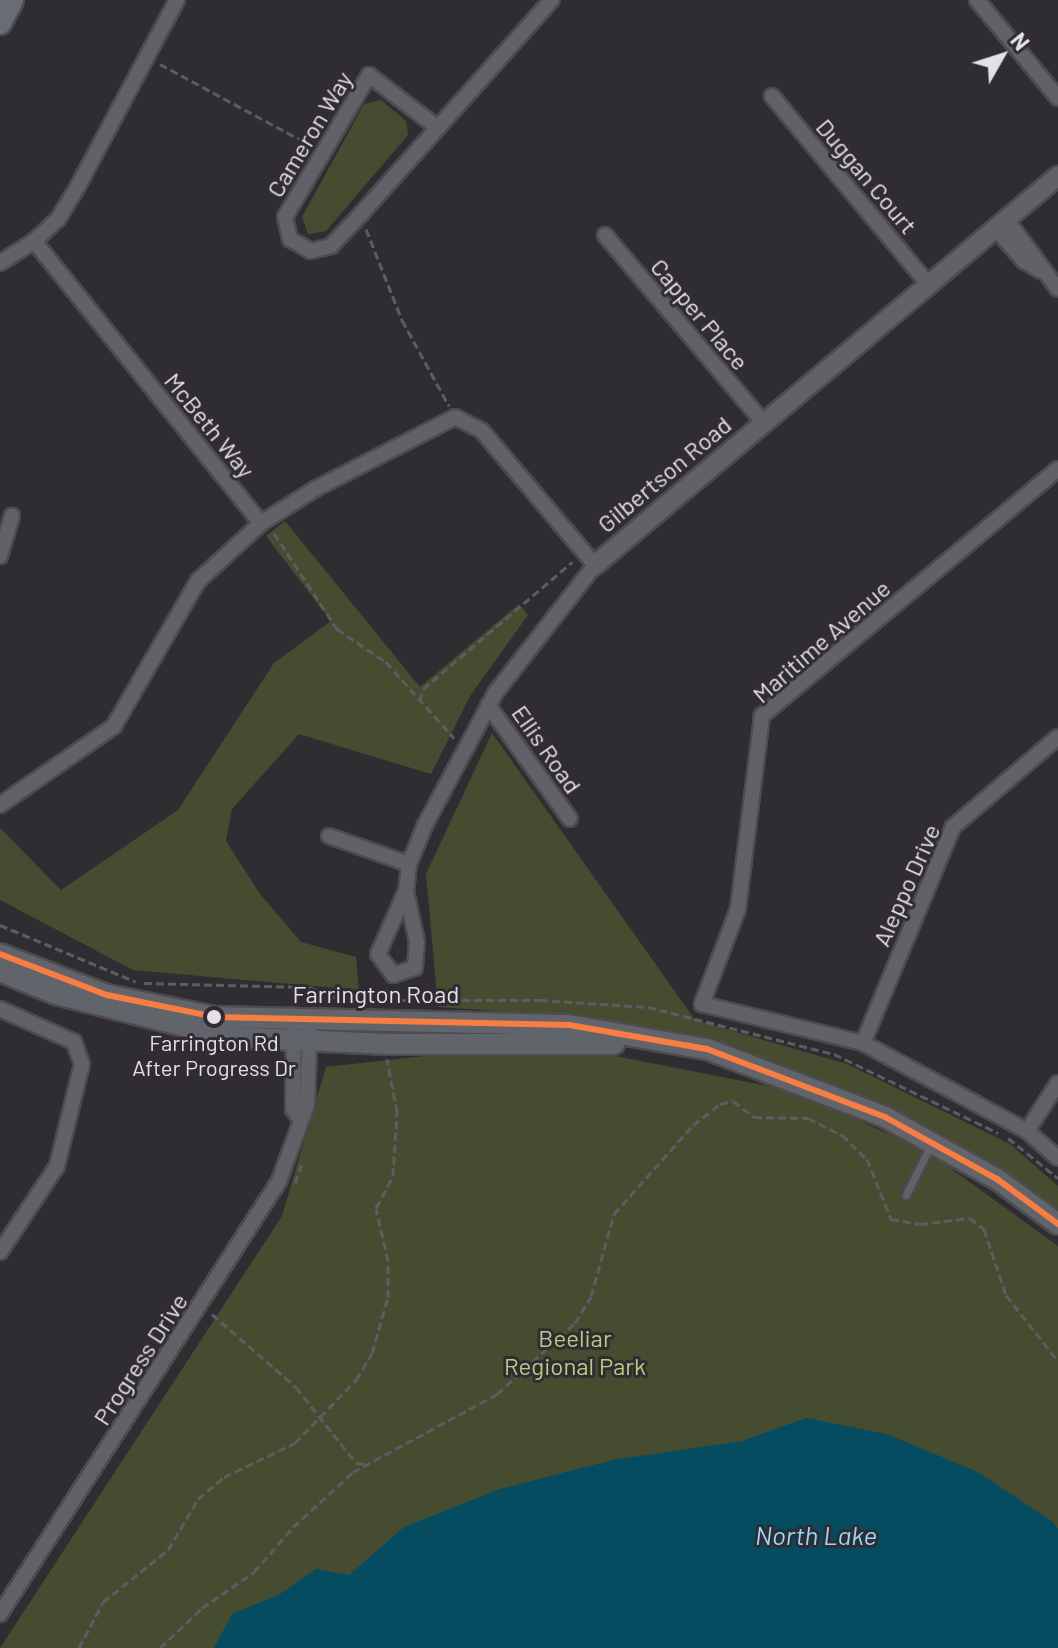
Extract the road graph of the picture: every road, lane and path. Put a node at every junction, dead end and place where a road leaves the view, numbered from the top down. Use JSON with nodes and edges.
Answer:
{"nodes":[{"id":1,"x":12,"y":0,"type":"edge"},
{"id":2,"x":177,"y":0,"type":"edge"},
{"id":3,"x":552,"y":0,"type":"edge"},
{"id":4,"x":977,"y":0,"type":"edge"},
{"id":5,"x":0,"y":23,"type":"edge"},
{"id":6,"x":146,"y":57,"type":"junction"},
{"id":7,"x":772,"y":96,"type":"dead end"},
{"id":8,"x":1058,"y":98,"type":"edge"},
{"id":9,"x":438,"y":128,"type":"junction"},
{"id":10,"x":323,"y":152,"type":"junction"},
{"id":11,"x":1058,"y":176,"type":"edge"},
{"id":12,"x":361,"y":214,"type":"junction"},
{"id":13,"x":1000,"y":224,"type":"junction"},
{"id":14,"x":605,"y":235,"type":"dead end"},
{"id":15,"x":34,"y":241,"type":"junction"},
{"id":16,"x":0,"y":263,"type":"edge"},
{"id":17,"x":928,"y":284,"type":"junction"},
{"id":18,"x":1058,"y":289,"type":"edge"},
{"id":19,"x":455,"y":417,"type":"junction"},
{"id":20,"x":763,"y":422,"type":"junction"},
{"id":21,"x":1058,"y":469,"type":"edge"},
{"id":22,"x":12,"y":516,"type":"dead end"},
{"id":23,"x":261,"y":523,"type":"junction"},
{"id":24,"x":0,"y":556,"type":"edge"},
{"id":25,"x":595,"y":565,"type":"junction"},
{"id":26,"x":420,"y":701,"type":"junction"},
{"id":27,"x":488,"y":705,"type":"junction"},
{"id":28,"x":1058,"y":737,"type":"edge"},
{"id":29,"x":467,"y":747,"type":"junction"},
{"id":30,"x":0,"y":805,"type":"edge"},
{"id":31,"x":570,"y":819,"type":"dead end"},
{"id":32,"x":329,"y":836,"type":"dead end"},
{"id":33,"x":409,"y":864,"type":"junction"},
{"id":34,"x":406,"y":891,"type":"junction"},
{"id":35,"x":0,"y":954,"type":"edge"},
{"id":36,"x":0,"y":971,"type":"edge"},
{"id":37,"x":0,"y":1009,"type":"edge"},
{"id":38,"x":302,"y":1031,"type":"junction"},
{"id":39,"x":863,"y":1043,"type":"junction"},
{"id":40,"x":383,"y":1053,"type":"junction"},
{"id":41,"x":755,"y":1069,"type":"junction"},
{"id":42,"x":1058,"y":1083,"type":"edge"},
{"id":43,"x":1027,"y":1131,"type":"junction"},
{"id":44,"x":931,"y":1140,"type":"junction"},
{"id":45,"x":304,"y":1155,"type":"dead end"},
{"id":46,"x":1058,"y":1158,"type":"edge"},
{"id":47,"x":291,"y":1189,"type":"dead end"},
{"id":48,"x":906,"y":1195,"type":"dead end"},
{"id":49,"x":1058,"y":1224,"type":"edge"},
{"id":50,"x":0,"y":1252,"type":"edge"},
{"id":51,"x":216,"y":1307,"type":"dead end"},
{"id":52,"x":1058,"y":1361,"type":"edge"},
{"id":53,"x":321,"y":1413,"type":"junction"},
{"id":54,"x":365,"y":1464,"type":"junction"},
{"id":55,"x":0,"y":1614,"type":"edge"},
{"id":56,"x":79,"y":1648,"type":"edge"},
{"id":57,"x":160,"y":1648,"type":"edge"}],
"edges":[{"from":1,"to":5,"type":"main road"},
{"from":2,"to":6,"type":"street"},
{"from":3,"to":9,"type":"street","name":"Cameron Way"},
{"from":4,"to":8,"type":"street"},
{"from":6,"to":10,"type":"path"},
{"from":6,"to":15,"type":"street"},
{"from":7,"to":17,"type":"street","name":"Duggan Court"},
{"from":9,"to":10,"type":"street","name":"Cameron Way"},
{"from":9,"to":12,"type":"street","name":"Cameron Way"},
{"from":10,"to":12,"type":"street","name":"Cameron Way"},
{"from":11,"to":13,"type":"street","name":"Gilbertson Road"},
{"from":12,"to":19,"type":"path"},
{"from":13,"to":17,"type":"street","name":"Gilbertson Road"},
{"from":13,"to":18,"type":"street"},
{"from":14,"to":20,"type":"street","name":"Capper Place"},
{"from":15,"to":16,"type":"street"},
{"from":15,"to":23,"type":"street","name":"McBeth Way"},
{"from":17,"to":20,"type":"street","name":"Gilbertson Road"},
{"from":19,"to":23,"type":"street"},
{"from":19,"to":25,"type":"street"},
{"from":20,"to":25,"type":"street","name":"Gilbertson Road"},
{"from":21,"to":39,"type":"street","name":"Maritime Avenue"},
{"from":22,"to":24,"type":"street"},
{"from":23,"to":26,"type":"path"},
{"from":23,"to":30,"type":"street"},
{"from":25,"to":26,"type":"path"},
{"from":25,"to":27,"type":"street","name":"Gilbertson Road"},
{"from":26,"to":29,"type":"path"},
{"from":27,"to":29,"type":"street","name":"Gilbertson Road"},
{"from":27,"to":31,"type":"street","name":"Ellis Road"},
{"from":28,"to":39,"type":"street","name":"Aleppo Drive"},
{"from":29,"to":33,"type":"street","name":"Gilbertson Road"},
{"from":32,"to":33,"type":"street"},
{"from":33,"to":34,"type":"street","name":"Gilbertson Road"},
{"from":34,"to":34,"type":"street","name":"Gilbertson Road"},
{"from":35,"to":38,"type":"main road","name":"Farrington Road"},
{"from":36,"to":38,"type":"main road","name":"Farrington Road"},
{"from":37,"to":50,"type":"street"},
{"from":38,"to":40,"type":"main road","name":"Farrington Road"},
{"from":38,"to":41,"type":"main road","name":"Farrington Road"},
{"from":38,"to":55,"type":"street","name":"Progress Drive"},
{"from":39,"to":43,"type":"street"},
{"from":40,"to":41,"type":"main road","name":"Farrington Road"},
{"from":40,"to":53,"type":"path"},
{"from":41,"to":44,"type":"main road","name":"Farrington Road"},
{"from":42,"to":43,"type":"street"},
{"from":43,"to":46,"type":"street"},
{"from":44,"to":48,"type":"lane"},
{"from":44,"to":49,"type":"main road","name":"Farrington Road"},
{"from":45,"to":47,"type":"path"},
{"from":51,"to":53,"type":"path"},
{"from":52,"to":54,"type":"path"},
{"from":53,"to":54,"type":"path"},
{"from":53,"to":56,"type":"path"},
{"from":54,"to":57,"type":"path"}]}
